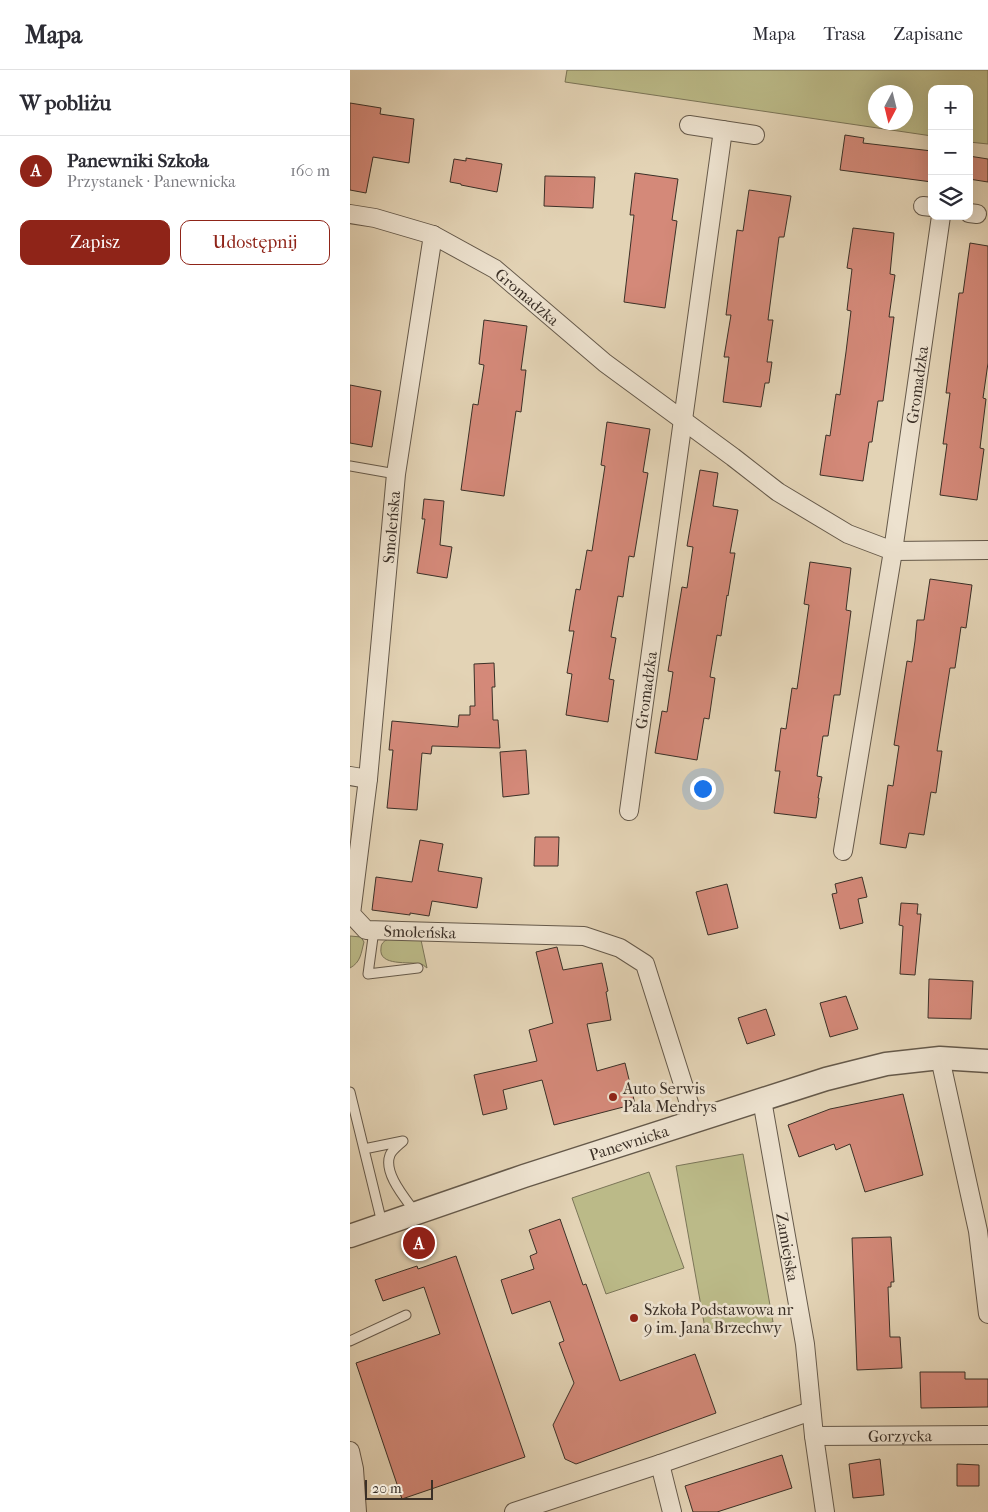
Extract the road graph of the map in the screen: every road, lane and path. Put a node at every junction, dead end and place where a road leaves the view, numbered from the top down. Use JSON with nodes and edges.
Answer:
{"nodes":[{"id":1,"x":688,"y":125,"type":"dead end"},
{"id":2,"x":723,"y":130,"type":"junction"},
{"id":3,"x":755,"y":134,"type":"dead end"},
{"id":4,"x":350,"y":214,"type":"edge"},
{"id":5,"x":940,"y":220,"type":"edge"},
{"id":6,"x":433,"y":235,"type":"junction"},
{"id":7,"x":682,"y":419,"type":"junction"},
{"id":8,"x":350,"y":466,"type":"edge"},
{"id":9,"x":396,"y":474,"type":"junction"},
{"id":10,"x":988,"y":550,"type":"edge"},
{"id":11,"x":893,"y":551,"type":"junction"},
{"id":12,"x":350,"y":776,"type":"edge"},
{"id":13,"x":368,"y":779,"type":"junction"},
{"id":14,"x":629,"y":811,"type":"dead end"},
{"id":15,"x":843,"y":851,"type":"dead end"},
{"id":16,"x":374,"y":930,"type":"junction"},
{"id":17,"x":418,"y":968,"type":"dead end"},
{"id":18,"x":940,"y":1058,"type":"junction"},
{"id":19,"x":988,"y":1060,"type":"edge"},
{"id":20,"x":350,"y":1092,"type":"edge"},
{"id":21,"x":762,"y":1100,"type":"junction"},
{"id":22,"x":695,"y":1122,"type":"junction"},
{"id":23,"x":364,"y":1149,"type":"junction"},
{"id":24,"x":416,"y":1214,"type":"junction"},
{"id":25,"x":382,"y":1226,"type":"junction"},
{"id":26,"x":350,"y":1236,"type":"edge"},
{"id":27,"x":988,"y":1314,"type":"edge"},
{"id":28,"x":406,"y":1315,"type":"dead end"},
{"id":29,"x":350,"y":1341,"type":"edge"},
{"id":30,"x":811,"y":1411,"type":"junction"},
{"id":31,"x":988,"y":1435,"type":"edge"},
{"id":32,"x":814,"y":1436,"type":"junction"},
{"id":33,"x":350,"y":1451,"type":"edge"},
{"id":34,"x":660,"y":1464,"type":"junction"},
{"id":35,"x":352,"y":1469,"type":"edge"},
{"id":36,"x":357,"y":1512,"type":"edge"},
{"id":37,"x":514,"y":1512,"type":"edge"},
{"id":38,"x":672,"y":1512,"type":"edge"},
{"id":39,"x":825,"y":1512,"type":"edge"}],
"edges":[{"from":1,"to":2,"type":"street"},
{"from":2,"to":3,"type":"street"},
{"from":2,"to":7,"type":"street","name":"Gromadzka"},
{"from":4,"to":6,"type":"street","name":"Gromadzka"},
{"from":5,"to":11,"type":"street","name":"Gromadzka"},
{"from":6,"to":7,"type":"street","name":"Gromadzka"},
{"from":6,"to":9,"type":"street","name":"Smoleńska"},
{"from":7,"to":11,"type":"street","name":"Gromadzka"},
{"from":7,"to":14,"type":"street","name":"Gromadzka"},
{"from":8,"to":9,"type":"lane","name":"Smoleńska"},
{"from":9,"to":13,"type":"street","name":"Smoleńska"},
{"from":10,"to":11,"type":"street","name":"Gromadzka"},
{"from":11,"to":15,"type":"street","name":"Gromadzka"},
{"from":12,"to":13,"type":"street"},
{"from":13,"to":16,"type":"street","name":"Smoleńska"},
{"from":16,"to":17,"type":"lane"},
{"from":16,"to":22,"type":"street","name":"Smoleńska"},
{"from":18,"to":19,"type":"street","name":"Panewnicka"},
{"from":18,"to":21,"type":"street","name":"Panewnicka"},
{"from":18,"to":27,"type":"street"},
{"from":20,"to":23,"type":"lane"},
{"from":21,"to":22,"type":"street","name":"Panewnicka"},
{"from":21,"to":30,"type":"street","name":"Zamiejska"},
{"from":22,"to":24,"type":"street","name":"Panewnicka"},
{"from":23,"to":24,"type":"lane"},
{"from":23,"to":25,"type":"lane"},
{"from":24,"to":25,"type":"street","name":"Panewnicka"},
{"from":25,"to":26,"type":"street","name":"Panewnicka"},
{"from":28,"to":29,"type":"lane"},
{"from":30,"to":32,"type":"street","name":"Zamiejska"},
{"from":30,"to":34,"type":"street"},
{"from":31,"to":32,"type":"street","name":"Gorzycka"},
{"from":32,"to":39,"type":"street","name":"Zamiejska"},
{"from":33,"to":35,"type":"street"},
{"from":34,"to":37,"type":"street"},
{"from":34,"to":38,"type":"street"},
{"from":35,"to":36,"type":"street"}]}
